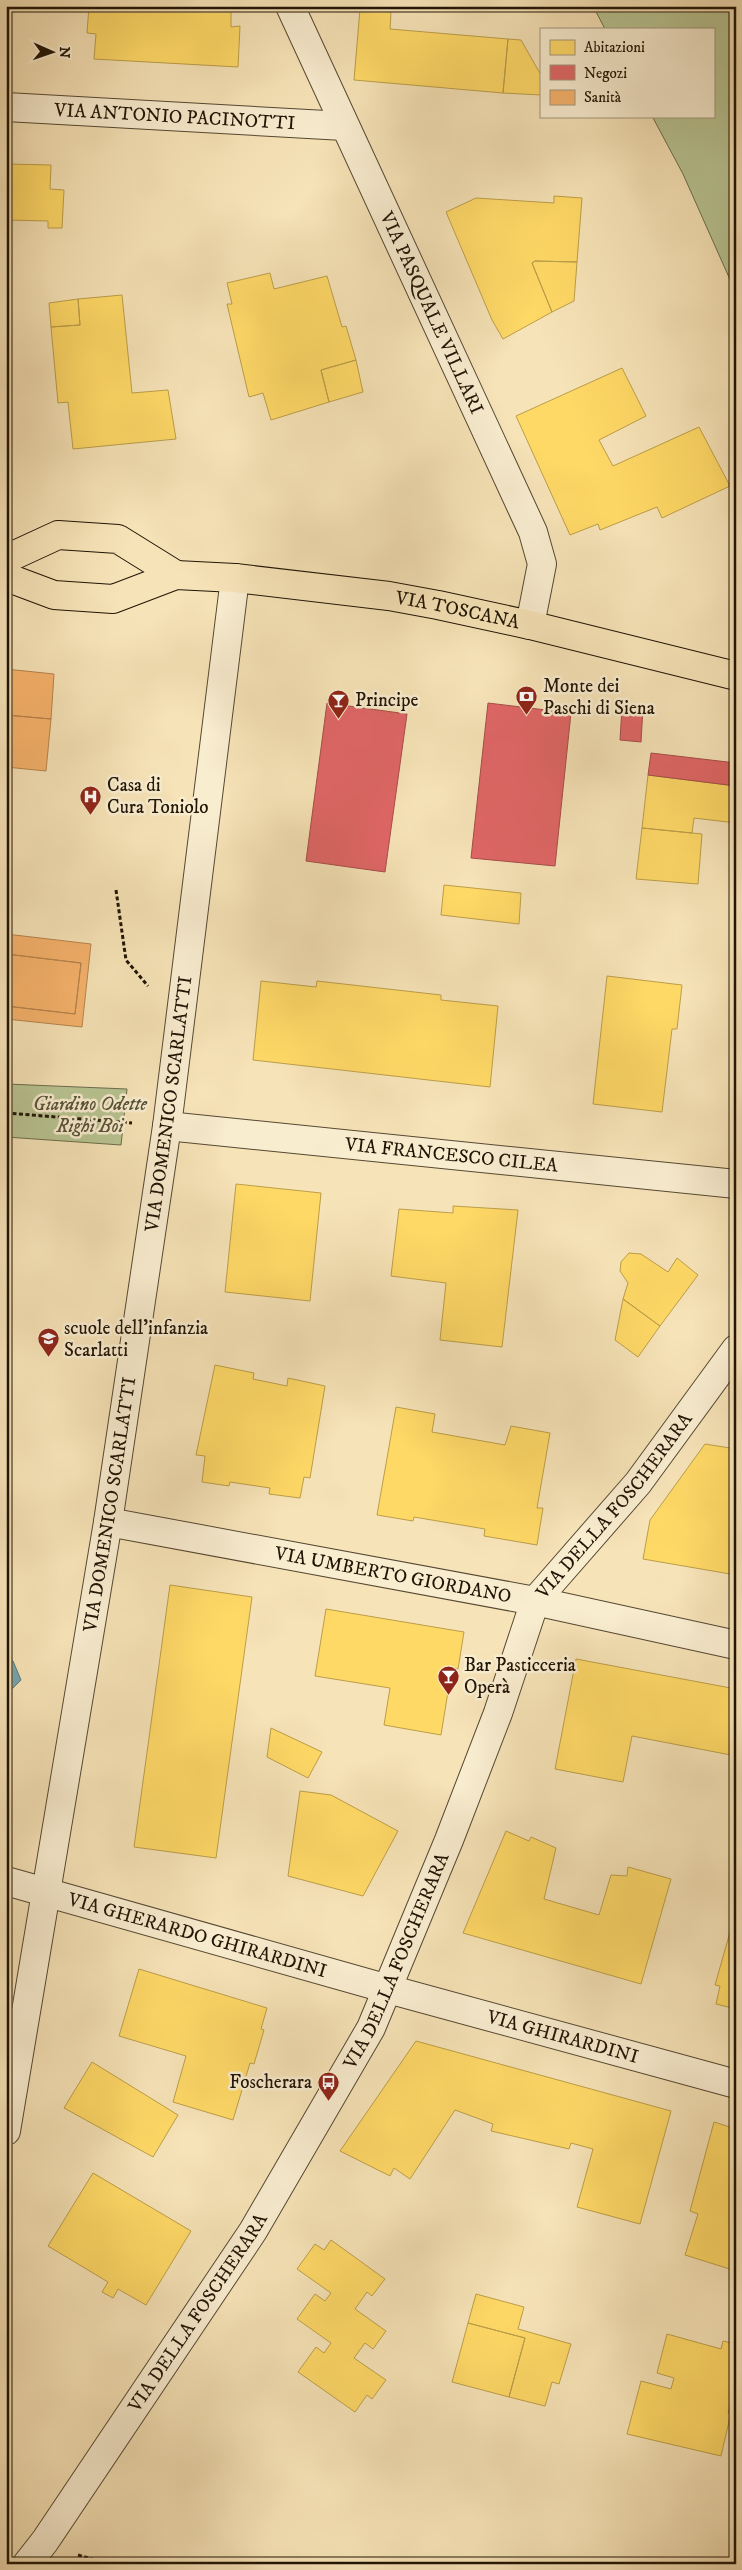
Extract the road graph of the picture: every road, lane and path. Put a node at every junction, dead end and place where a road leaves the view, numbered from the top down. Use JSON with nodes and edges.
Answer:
{"nodes":[{"id":1,"x":290,"y":6,"type":"edge"},
{"id":2,"x":6,"y":107,"type":"edge"},
{"id":3,"x":344,"y":126,"type":"junction"},
{"id":4,"x":6,"y":559,"type":"edge"},
{"id":5,"x":176,"y":575,"type":"junction"},
{"id":6,"x":6,"y":577,"type":"edge"},
{"id":7,"x":235,"y":578,"type":"junction"},
{"id":8,"x":530,"y":625,"type":"junction"},
{"id":9,"x":736,"y":676,"type":"edge"},
{"id":10,"x":116,"y":890,"type":"dead end"},
{"id":11,"x":183,"y":1006,"type":"junction"},
{"id":12,"x":6,"y":1114,"type":"edge"},
{"id":13,"x":167,"y":1126,"type":"junction"},
{"id":14,"x":736,"y":1184,"type":"edge"},
{"id":15,"x":736,"y":1349,"type":"edge"},
{"id":16,"x":108,"y":1522,"type":"junction"},
{"id":17,"x":535,"y":1601,"type":"junction"},
{"id":18,"x":736,"y":1645,"type":"edge"},
{"id":19,"x":6,"y":1881,"type":"edge"},
{"id":20,"x":45,"y":1893,"type":"junction"},
{"id":21,"x":388,"y":1989,"type":"junction"},
{"id":22,"x":736,"y":2084,"type":"edge"},
{"id":23,"x":6,"y":2131,"type":"edge"},
{"id":24,"x":27,"y":2564,"type":"edge"}],
"edges":[{"from":1,"to":3,"type":"street","name":"VIA PASQUALE VILLARI"},
{"from":2,"to":3,"type":"street","name":"VIA ANTONIO PACINOTTI"},
{"from":3,"to":8,"type":"street","name":"VIA PASQUALE VILLARI"},
{"from":4,"to":5,"type":"main road","name":"VIA TOSCANA"},
{"from":5,"to":6,"type":"main road","name":"VIA TOSCANA"},
{"from":5,"to":7,"type":"main road","name":"VIA TOSCANA"},
{"from":7,"to":8,"type":"main road","name":"VIA TOSCANA"},
{"from":7,"to":11,"type":"street","name":"VIA DOMENICO SCARLATTI"},
{"from":8,"to":9,"type":"main road","name":"VIA TOSCANA"},
{"from":10,"to":11,"type":"path"},
{"from":11,"to":13,"type":"street","name":"VIA DOMENICO SCARLATTI"},
{"from":12,"to":13,"type":"path"},
{"from":13,"to":14,"type":"street","name":"VIA FRANCESCO CILEA"},
{"from":13,"to":16,"type":"street","name":"VIA DOMENICO SCARLATTI"},
{"from":15,"to":17,"type":"street","name":"VIA DELLA FOSCHERARA"},
{"from":16,"to":17,"type":"street","name":"VIA UMBERTO GIORDANO"},
{"from":16,"to":20,"type":"street","name":"VIA DOMENICO SCARLATTI"},
{"from":17,"to":18,"type":"street","name":"VIA UMBERTO GIORDANO"},
{"from":17,"to":21,"type":"street","name":"VIA DELLA FOSCHERARA"},
{"from":19,"to":20,"type":"street","name":"VIA GHERARDO GHIRARDINI"},
{"from":20,"to":21,"type":"street","name":"VIA GHERARDO GHIRARDINI"},
{"from":20,"to":23,"type":"street","name":"VIA DOMENICO SCARLATTI"},
{"from":21,"to":22,"type":"street","name":"VIA GHIRARDINI"},
{"from":21,"to":24,"type":"street","name":"VIA DELLA FOSCHERARA"}]}
